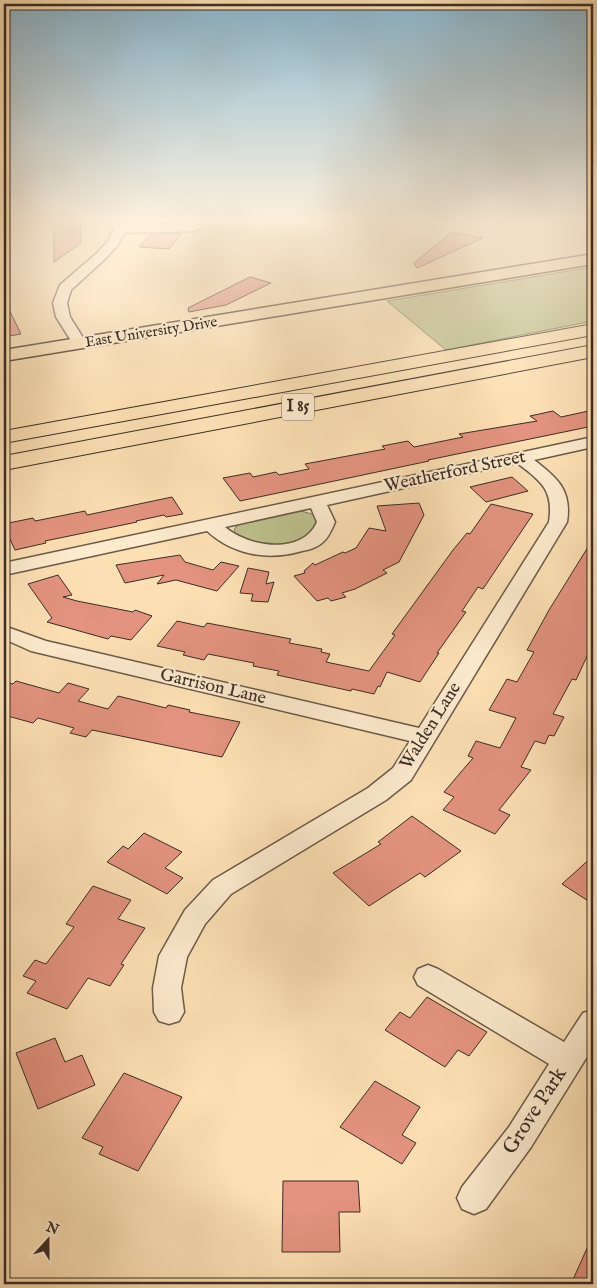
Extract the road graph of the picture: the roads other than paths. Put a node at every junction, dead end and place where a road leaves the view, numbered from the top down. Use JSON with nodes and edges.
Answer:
{"nodes":[{"id":1,"x":74,"y":280,"type":"edge"},
{"id":2,"x":466,"y":280,"type":"edge"},
{"id":3,"x":593,"y":329,"type":"edge"},
{"id":4,"x":80,"y":344,"type":"junction"},
{"id":5,"x":593,"y":351,"type":"edge"},
{"id":6,"x":4,"y":356,"type":"edge"},
{"id":7,"x":4,"y":437,"type":"edge"},
{"id":8,"x":593,"y":442,"type":"edge"},
{"id":9,"x":521,"y":458,"type":"junction"},
{"id":10,"x":4,"y":463,"type":"edge"},
{"id":11,"x":317,"y":502,"type":"junction"},
{"id":12,"x":210,"y":524,"type":"junction"},
{"id":13,"x":4,"y":569,"type":"edge"},
{"id":14,"x":4,"y":632,"type":"edge"},
{"id":15,"x":425,"y":737,"type":"junction"},
{"id":16,"x":428,"y":977,"type":"dead end"},
{"id":17,"x":169,"y":1012,"type":"dead end"},
{"id":18,"x":593,"y":1022,"type":"edge"},
{"id":19,"x":568,"y":1060,"type":"junction"},
{"id":20,"x":474,"y":1198,"type":"dead end"}],
"edges":[{"from":1,"to":4,"type":"street"},
{"from":2,"to":4,"type":"main road","name":"East University Drive"},
{"from":3,"to":7,"type":"highway","number":"I 85"},
{"from":4,"to":6,"type":"main road","name":"East University Drive"},
{"from":5,"to":10,"type":"highway","number":"I 85"},
{"from":8,"to":9,"type":"street","name":"Weatherford Street"},
{"from":9,"to":11,"type":"street","name":"Weatherford Street"},
{"from":9,"to":15,"type":"street","name":"Walden Lane"},
{"from":11,"to":12,"type":"street","name":"Weatherford Street"},
{"from":11,"to":12,"type":"street"},
{"from":12,"to":13,"type":"street","name":"Weatherford Street"},
{"from":14,"to":15,"type":"street","name":"Garrison Lane"},
{"from":15,"to":17,"type":"street","name":"Walden Lane"},
{"from":16,"to":19,"type":"street"},
{"from":18,"to":19,"type":"street","name":"Grove Park"},
{"from":19,"to":20,"type":"street","name":"Grove Park"}]}
